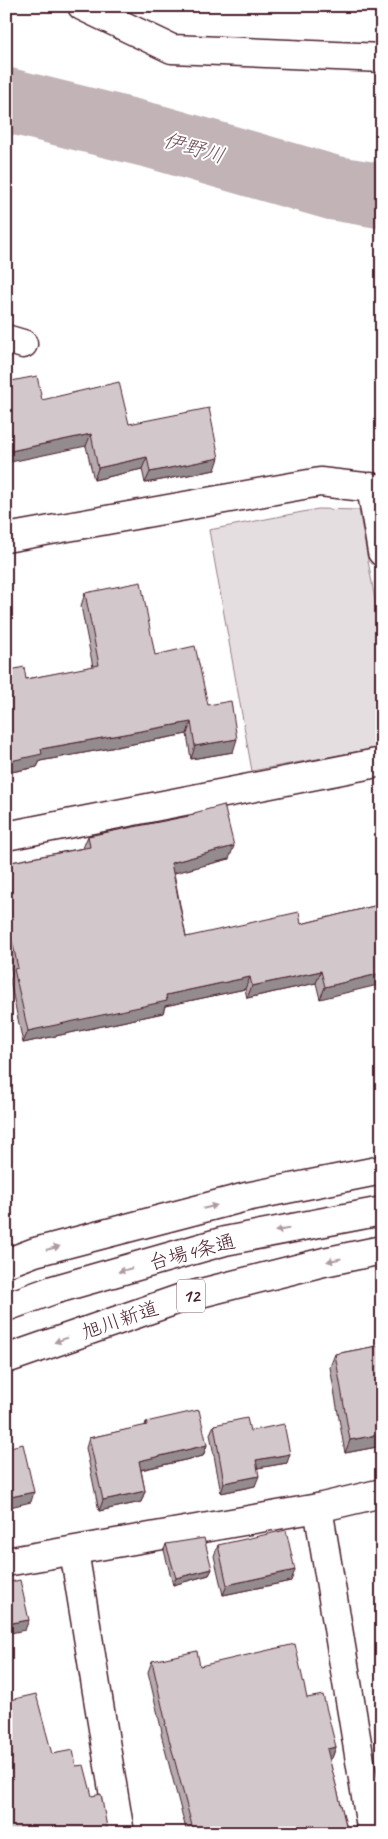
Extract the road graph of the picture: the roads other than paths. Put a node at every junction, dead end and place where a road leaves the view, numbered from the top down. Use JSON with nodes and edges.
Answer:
{"nodes":[{"id":1,"x":82,"y":6,"type":"edge"},
{"id":2,"x":382,"y":58,"type":"edge"},
{"id":3,"x":376,"y":488,"type":"edge"},
{"id":4,"x":6,"y":538,"type":"edge"},
{"id":5,"x":382,"y":552,"type":"edge"},
{"id":6,"x":382,"y":762,"type":"edge"},
{"id":7,"x":6,"y":836,"type":"edge"},
{"id":8,"x":382,"y":1170,"type":"edge"},
{"id":9,"x":382,"y":1211,"type":"edge"},
{"id":10,"x":382,"y":1250,"type":"edge"},
{"id":11,"x":6,"y":1263,"type":"edge"},
{"id":12,"x":6,"y":1306,"type":"edge"},
{"id":13,"x":6,"y":1359,"type":"edge"},
{"id":14,"x":382,"y":1494,"type":"edge"},
{"id":15,"x":318,"y":1508,"type":"junction"},
{"id":16,"x":74,"y":1551,"type":"junction"},
{"id":17,"x":6,"y":1562,"type":"edge"},
{"id":18,"x":120,"y":1833,"type":"edge"},
{"id":19,"x":372,"y":1833,"type":"edge"}],
"edges":[{"from":1,"to":2,"type":"main road"},
{"from":3,"to":4,"type":"main road"},
{"from":3,"to":5,"type":"main road"},
{"from":6,"to":7,"type":"main road"},
{"from":11,"to":8,"type":"main road","name":"台場4条通","one_way":true},
{"from":9,"to":12,"type":"main road","name":"台場4条通","number":"12","one_way":true},
{"from":10,"to":13,"type":"main road","name":"旭川新道","number":"12","one_way":true},
{"from":14,"to":15,"type":"main road"},
{"from":15,"to":16,"type":"main road"},
{"from":15,"to":19,"type":"main road"},
{"from":16,"to":17,"type":"main road"},
{"from":16,"to":18,"type":"main road"}]}
